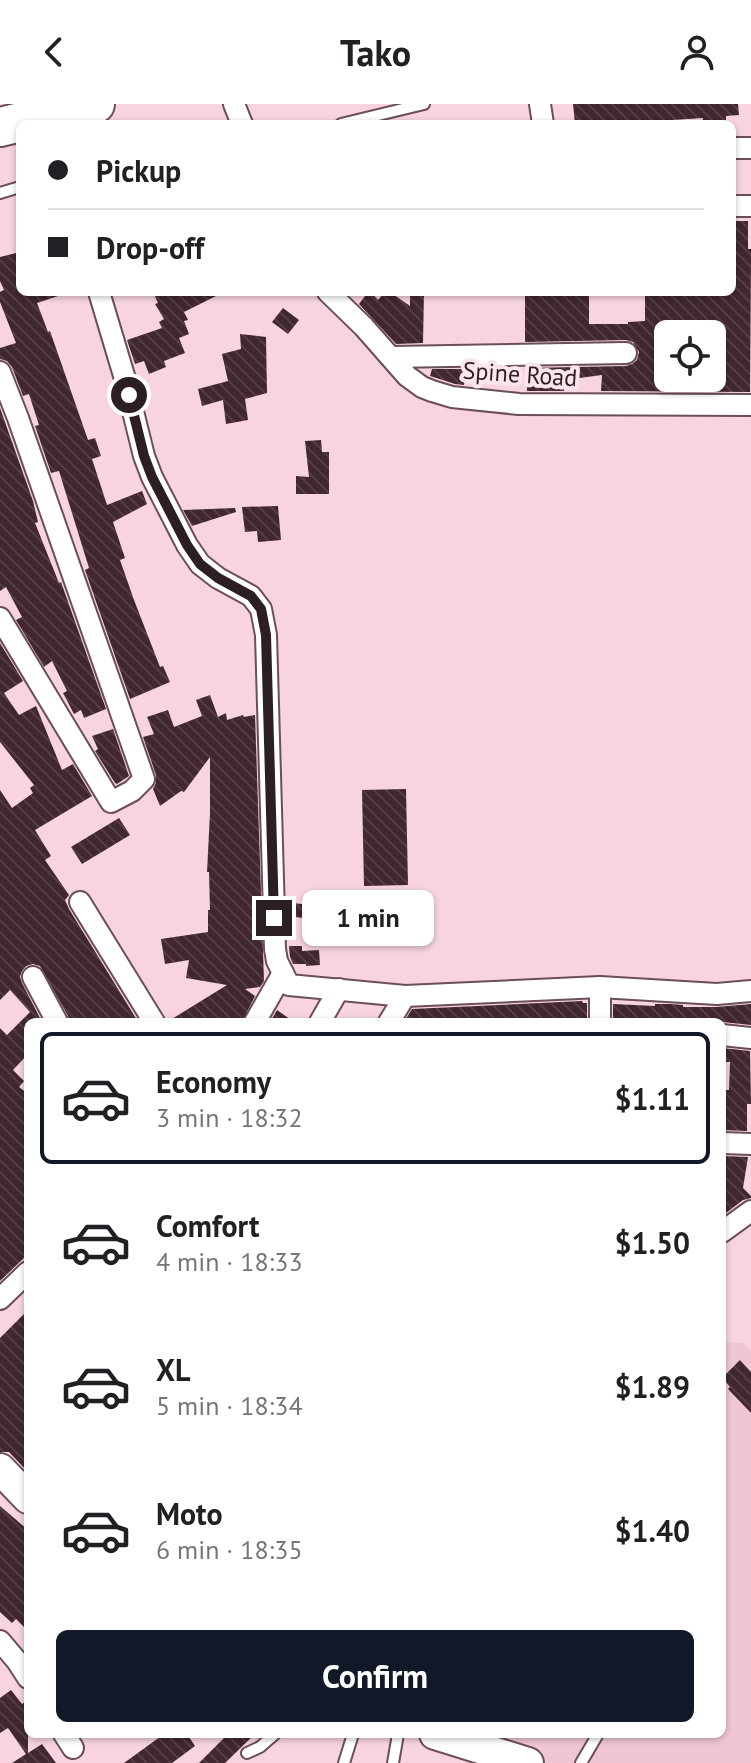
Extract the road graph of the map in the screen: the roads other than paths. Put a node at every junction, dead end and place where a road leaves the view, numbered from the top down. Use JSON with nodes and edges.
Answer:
{"nodes":[{"id":1,"x":424,"y":104,"type":"edge"},
{"id":2,"x":80,"y":112,"type":"edge"},
{"id":3,"x":37,"y":120,"type":"edge"},
{"id":4,"x":358,"y":120,"type":"edge"},
{"id":5,"x":100,"y":296,"type":"edge"},
{"id":6,"x":332,"y":296,"type":"edge"},
{"id":7,"x":626,"y":353,"type":"dead end"},
{"id":8,"x":391,"y":357,"type":"junction"},
{"id":9,"x":0,"y":372,"type":"edge"},
{"id":10,"x":751,"y":405,"type":"edge"},
{"id":11,"x":0,"y":618,"type":"edge"},
{"id":12,"x":80,"y":902,"type":"dead end"},
{"id":13,"x":283,"y":973,"type":"junction"},
{"id":14,"x":33,"y":977,"type":"dead end"},
{"id":15,"x":600,"y":987,"type":"junction"},
{"id":16,"x":339,"y":989,"type":"junction"},
{"id":17,"x":751,"y":991,"type":"edge"},
{"id":18,"x":405,"y":996,"type":"junction"},
{"id":19,"x":55,"y":1018,"type":"edge"},
{"id":20,"x":152,"y":1018,"type":"edge"},
{"id":21,"x":257,"y":1018,"type":"edge"},
{"id":22,"x":322,"y":1018,"type":"edge"},
{"id":23,"x":391,"y":1018,"type":"edge"},
{"id":24,"x":600,"y":1018,"type":"edge"},
{"id":25,"x":726,"y":1035,"type":"edge"},
{"id":26,"x":751,"y":1038,"type":"edge"},
{"id":27,"x":726,"y":1143,"type":"edge"},
{"id":28,"x":751,"y":1144,"type":"edge"},
{"id":29,"x":751,"y":1211,"type":"edge"},
{"id":30,"x":726,"y":1229,"type":"edge"},
{"id":31,"x":24,"y":1276,"type":"edge"},
{"id":32,"x":0,"y":1299,"type":"edge"},
{"id":33,"x":0,"y":1469,"type":"edge"},
{"id":34,"x":24,"y":1494,"type":"edge"},
{"id":35,"x":0,"y":1641,"type":"edge"},
{"id":36,"x":18,"y":1666,"type":"edge"},
{"id":37,"x":270,"y":1738,"type":"edge"},
{"id":38,"x":352,"y":1738,"type":"edge"},
{"id":39,"x":397,"y":1738,"type":"edge"},
{"id":40,"x":448,"y":1738,"type":"edge"},
{"id":41,"x":596,"y":1738,"type":"edge"},
{"id":42,"x":247,"y":1753,"type":"dead end"},
{"id":43,"x":344,"y":1763,"type":"edge"},
{"id":44,"x":393,"y":1763,"type":"edge"},
{"id":45,"x":528,"y":1763,"type":"edge"},
{"id":46,"x":581,"y":1763,"type":"edge"}],
"edges":[{"from":1,"to":4,"type":"lane"},
{"from":2,"to":3,"type":"highway"},
{"from":5,"to":13,"type":"street"},
{"from":6,"to":8,"type":"street","name":"Spine Road"},
{"from":7,"to":8,"type":"street"},
{"from":8,"to":10,"type":"street","name":"Spine Road"},
{"from":9,"to":11,"type":"street"},
{"from":12,"to":20,"type":"street"},
{"from":13,"to":16,"type":"street"},
{"from":13,"to":21,"type":"street"},
{"from":14,"to":19,"type":"street"},
{"from":15,"to":17,"type":"street"},
{"from":15,"to":18,"type":"street"},
{"from":15,"to":24,"type":"street"},
{"from":16,"to":18,"type":"street"},
{"from":16,"to":22,"type":"street"},
{"from":18,"to":23,"type":"street"},
{"from":25,"to":26,"type":"street"},
{"from":27,"to":28,"type":"street"},
{"from":29,"to":30,"type":"street"},
{"from":31,"to":32,"type":"street"},
{"from":33,"to":34,"type":"main road"},
{"from":35,"to":36,"type":"street"},
{"from":37,"to":42,"type":"lane"},
{"from":38,"to":43,"type":"lane"},
{"from":39,"to":44,"type":"lane"},
{"from":40,"to":45,"type":"main road"},
{"from":41,"to":46,"type":"lane"}]}
